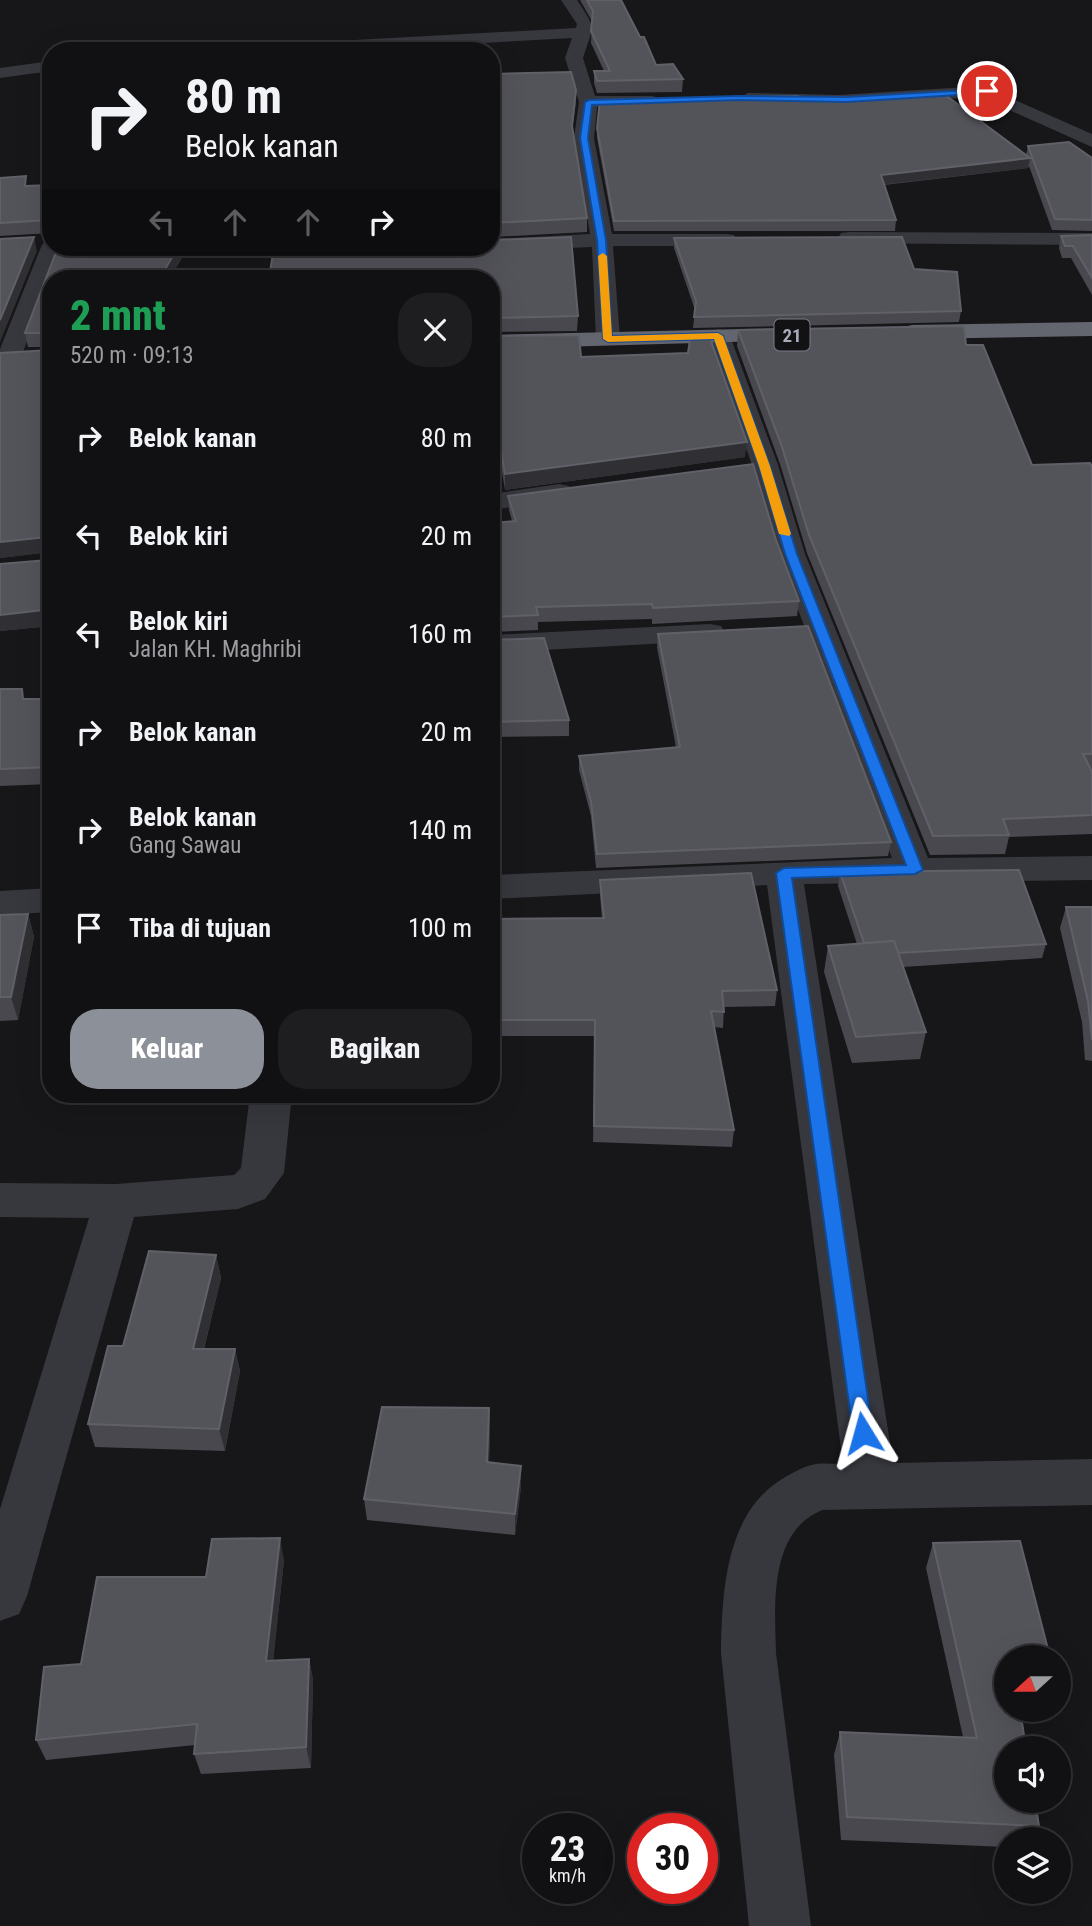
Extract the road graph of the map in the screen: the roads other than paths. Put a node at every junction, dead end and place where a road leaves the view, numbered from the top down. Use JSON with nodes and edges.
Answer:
{"nodes":[{"id":1,"x":569,"y":0,"type":"edge"},
{"id":2,"x":585,"y":32,"type":"junction"},
{"id":3,"x":436,"y":42,"type":"edge"},
{"id":4,"x":42,"y":67,"type":"edge"},
{"id":5,"x":0,"y":73,"type":"edge"},
{"id":6,"x":725,"y":99,"type":"edge"},
{"id":7,"x":670,"y":100,"type":"edge"},
{"id":8,"x":589,"y":102,"type":"junction"},
{"id":9,"x":1092,"y":141,"type":"edge"},
{"id":10,"x":831,"y":239,"type":"edge"},
{"id":11,"x":1092,"y":239,"type":"edge"},
{"id":12,"x":602,"y":240,"type":"junction"},
{"id":13,"x":751,"y":240,"type":"edge"},
{"id":14,"x":42,"y":242,"type":"edge"},
{"id":15,"x":25,"y":243,"type":"edge"},
{"id":16,"x":500,"y":245,"type":"edge"},
{"id":17,"x":42,"y":270,"type":"edge"},
{"id":18,"x":1092,"y":329,"type":"edge"},
{"id":19,"x":884,"y":333,"type":"edge"},
{"id":20,"x":815,"y":334,"type":"edge"},
{"id":21,"x":718,"y":336,"type":"junction"},
{"id":22,"x":608,"y":339,"type":"junction"},
{"id":23,"x":500,"y":342,"type":"edge"},
{"id":24,"x":37,"y":356,"type":"edge"},
{"id":25,"x":5,"y":357,"type":"edge"},
{"id":26,"x":587,"y":488,"type":"edge"},
{"id":27,"x":500,"y":501,"type":"edge"},
{"id":28,"x":737,"y":631,"type":"edge"},
{"id":29,"x":500,"y":644,"type":"edge"},
{"id":30,"x":1092,"y":868,"type":"edge"},
{"id":31,"x":915,"y":870,"type":"junction"},
{"id":32,"x":784,"y":873,"type":"junction"},
{"id":33,"x":500,"y":887,"type":"edge"},
{"id":34,"x":42,"y":901,"type":"edge"},
{"id":35,"x":0,"y":903,"type":"edge"},
{"id":36,"x":270,"y":1103,"type":"edge"},
{"id":37,"x":0,"y":1200,"type":"edge"},
{"id":38,"x":116,"y":1201,"type":"junction"},
{"id":39,"x":1092,"y":1482,"type":"edge"},
{"id":40,"x":870,"y":1486,"type":"junction"},
{"id":41,"x":0,"y":1597,"type":"edge"},
{"id":42,"x":780,"y":1926,"type":"edge"}],
"edges":[{"from":1,"to":2,"type":"street"},
{"from":2,"to":3,"type":"street"},
{"from":2,"to":8,"type":"street"},
{"from":4,"to":5,"type":"street"},
{"from":6,"to":9,"type":"street"},
{"from":7,"to":8,"type":"street"},
{"from":8,"to":12,"type":"street"},
{"from":10,"to":11,"type":"street"},
{"from":12,"to":13,"type":"street"},
{"from":12,"to":16,"type":"street"},
{"from":12,"to":22,"type":"street"},
{"from":14,"to":15,"type":"street"},
{"from":17,"to":25,"type":"street"},
{"from":18,"to":19,"type":"highway"},
{"from":20,"to":21,"type":"highway","number":"21"},
{"from":21,"to":22,"type":"highway","number":"21"},
{"from":21,"to":31,"type":"street"},
{"from":22,"to":23,"type":"highway","number":"21"},
{"from":24,"to":25,"type":"highway"},
{"from":26,"to":27,"type":"street"},
{"from":28,"to":29,"type":"street"},
{"from":30,"to":31,"type":"street"},
{"from":31,"to":32,"type":"street"},
{"from":32,"to":33,"type":"street"},
{"from":32,"to":40,"type":"street"},
{"from":34,"to":35,"type":"street"},
{"from":36,"to":38,"type":"street"},
{"from":37,"to":38,"type":"street"},
{"from":38,"to":41,"type":"street"},
{"from":39,"to":40,"type":"street"},
{"from":40,"to":42,"type":"street"}]}
